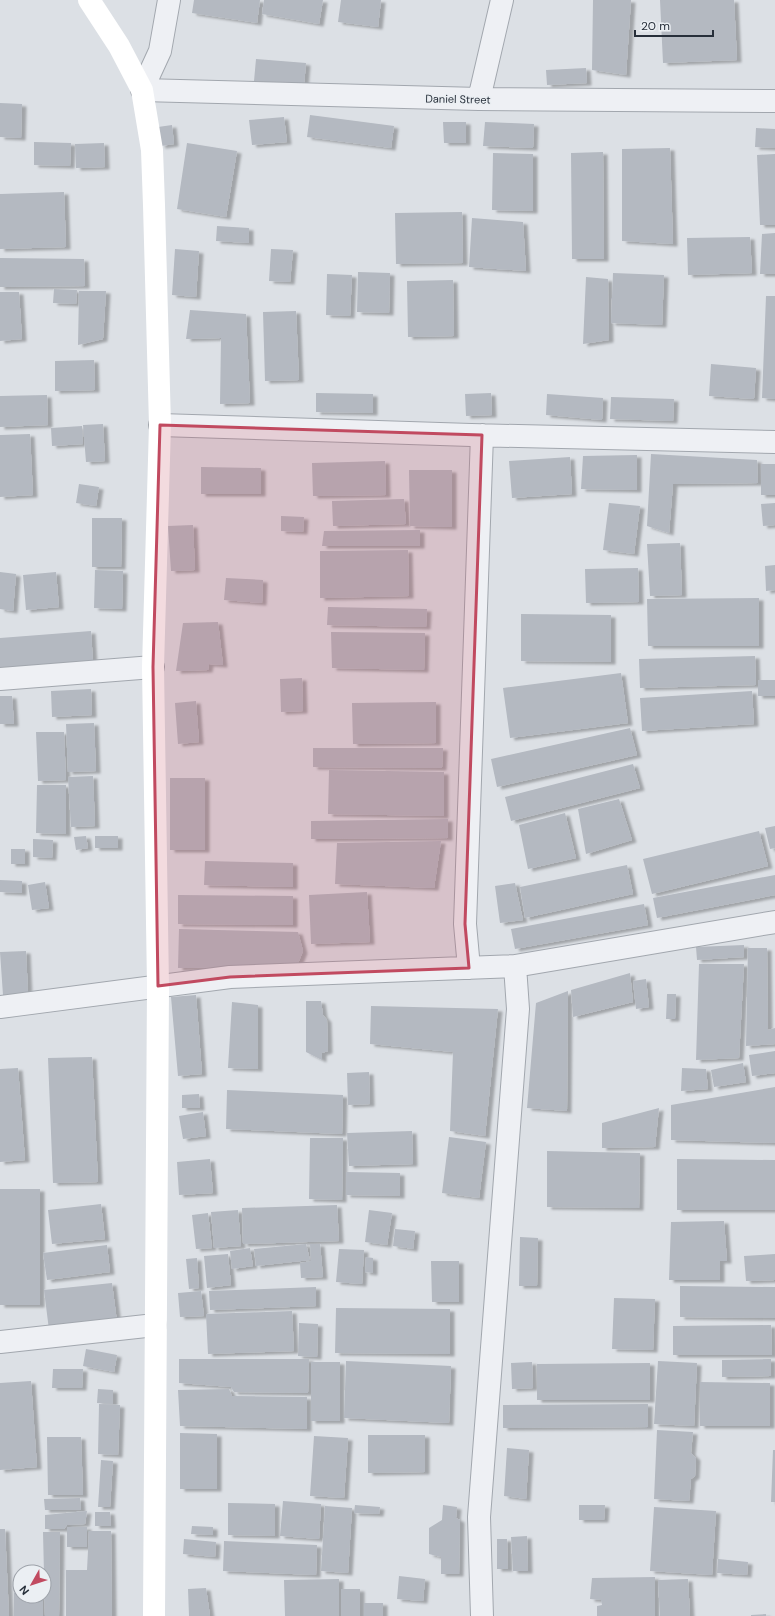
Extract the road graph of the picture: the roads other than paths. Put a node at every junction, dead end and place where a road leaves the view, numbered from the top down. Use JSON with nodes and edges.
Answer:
{"nodes":[{"id":1,"x":89,"y":0,"type":"edge"},
{"id":2,"x":169,"y":0,"type":"edge"},
{"id":3,"x":502,"y":0,"type":"edge"},
{"id":4,"x":142,"y":90,"type":"junction"},
{"id":5,"x":479,"y":99,"type":"junction"},
{"id":6,"x":775,"y":101,"type":"edge"},
{"id":7,"x":160,"y":425,"type":"junction"},
{"id":8,"x":482,"y":435,"type":"junction"},
{"id":9,"x":775,"y":442,"type":"edge"},
{"id":10,"x":153,"y":667,"type":"junction"},
{"id":11,"x":0,"y":680,"type":"edge"},
{"id":12,"x":775,"y":922,"type":"edge"},
{"id":13,"x":515,"y":966,"type":"junction"},
{"id":14,"x":469,"y":968,"type":"junction"},
{"id":15,"x":158,"y":986,"type":"junction"},
{"id":16,"x":0,"y":1007,"type":"edge"},
{"id":17,"x":155,"y":1325,"type":"junction"},
{"id":18,"x":0,"y":1342,"type":"edge"},
{"id":19,"x":154,"y":1616,"type":"edge"},
{"id":20,"x":482,"y":1616,"type":"edge"}],
"edges":[{"from":1,"to":4,"type":"street"},
{"from":2,"to":4,"type":"street"},
{"from":3,"to":5,"type":"street"},
{"from":4,"to":5,"type":"street","name":"Daniel Street"},
{"from":4,"to":7,"type":"street"},
{"from":5,"to":6,"type":"street","name":"Daniel Street"},
{"from":7,"to":8,"type":"street"},
{"from":7,"to":10,"type":"street"},
{"from":8,"to":9,"type":"street"},
{"from":8,"to":14,"type":"street"},
{"from":10,"to":11,"type":"street"},
{"from":10,"to":15,"type":"street"},
{"from":12,"to":13,"type":"street"},
{"from":13,"to":14,"type":"street"},
{"from":13,"to":20,"type":"street"},
{"from":14,"to":15,"type":"street"},
{"from":15,"to":16,"type":"street"},
{"from":15,"to":17,"type":"street"},
{"from":17,"to":18,"type":"street"},
{"from":17,"to":19,"type":"street"}]}
